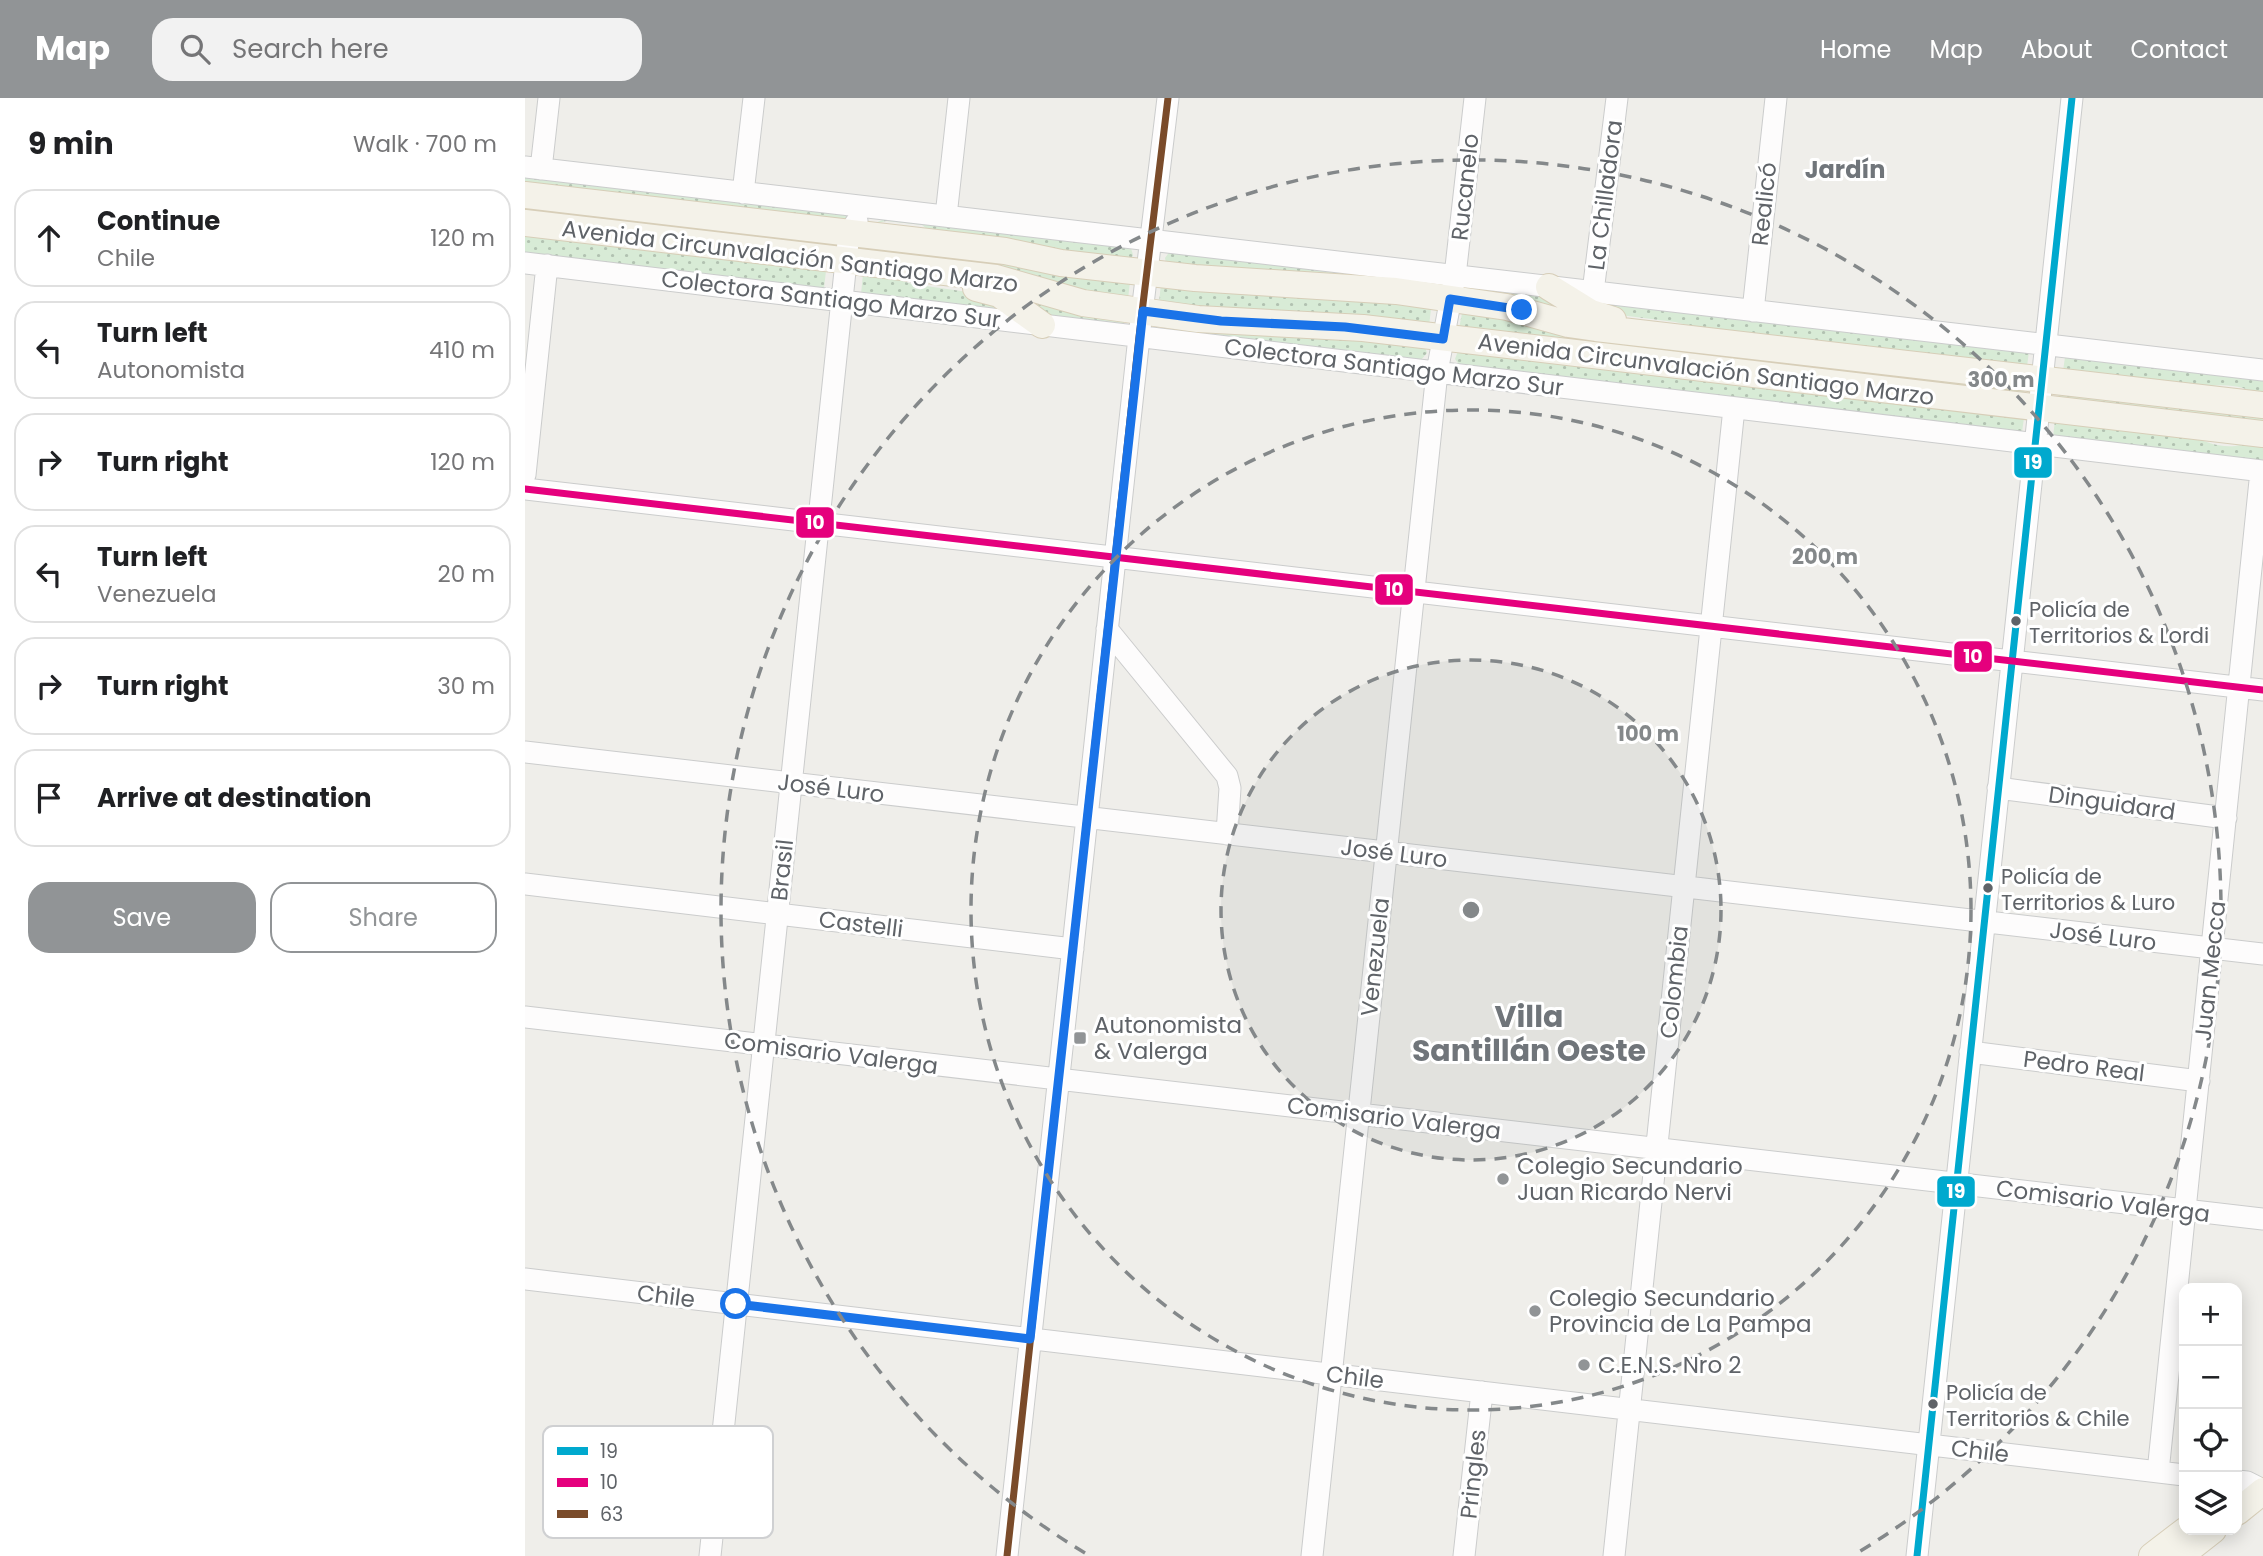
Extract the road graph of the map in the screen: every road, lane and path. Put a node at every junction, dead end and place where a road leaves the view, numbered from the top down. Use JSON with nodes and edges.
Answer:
{"nodes":[{"id":1,"x":549,"y":98,"type":"edge"},
{"id":2,"x":754,"y":98,"type":"edge"},
{"id":3,"x":959,"y":98,"type":"edge"},
{"id":4,"x":1168,"y":98,"type":"edge"},
{"id":5,"x":1475,"y":98,"type":"edge"},
{"id":6,"x":1617,"y":98,"type":"edge"},
{"id":7,"x":1776,"y":98,"type":"edge"},
{"id":8,"x":2072,"y":98,"type":"edge"},
{"id":9,"x":533,"y":168,"type":"edge"},
{"id":10,"x":743,"y":193,"type":"junction"},
{"id":11,"x":525,"y":195,"type":"edge"},
{"id":12,"x":889,"y":210,"type":"junction"},
{"id":13,"x":946,"y":216,"type":"junction"},
{"id":14,"x":525,"y":223,"type":"edge"},
{"id":15,"x":849,"y":233,"type":"junction"},
{"id":16,"x":1152,"y":241,"type":"junction"},
{"id":17,"x":846,"y":261,"type":"junction"},
{"id":18,"x":525,"y":263,"type":"edge"},
{"id":19,"x":873,"y":264,"type":"junction"},
{"id":20,"x":547,"y":265,"type":"junction"},
{"id":21,"x":1148,"y":273,"type":"junction"},
{"id":22,"x":1453,"y":287,"type":"junction"},
{"id":23,"x":1549,"y":287,"type":"junction"},
{"id":24,"x":1593,"y":292,"type":"junction"},
{"id":25,"x":841,"y":301,"type":"junction"},
{"id":26,"x":1753,"y":311,"type":"junction"},
{"id":27,"x":1141,"y":324,"type":"junction"},
{"id":28,"x":1041,"y":325,"type":"junction"},
{"id":29,"x":1443,"y":339,"type":"junction"},
{"id":30,"x":1713,"y":342,"type":"junction"},
{"id":31,"x":2046,"y":345,"type":"junction"},
{"id":32,"x":2263,"y":370,"type":"edge"},
{"id":33,"x":1437,"y":372,"type":"junction"},
{"id":34,"x":2042,"y":380,"type":"junction"},
{"id":35,"x":2263,"y":405,"type":"edge"},
{"id":36,"x":1734,"y":408,"type":"junction"},
{"id":37,"x":2038,"y":408,"type":"junction"},
{"id":38,"x":2263,"y":434,"type":"edge"},
{"id":39,"x":2034,"y":444,"type":"junction"},
{"id":40,"x":2262,"y":471,"type":"edge"},
{"id":41,"x":525,"y":475,"type":"edge"},
{"id":42,"x":525,"y":489,"type":"edge"},
{"id":43,"x":818,"y":523,"type":"junction"},
{"id":44,"x":1115,"y":557,"type":"junction"},
{"id":45,"x":1414,"y":592,"type":"junction"},
{"id":46,"x":1711,"y":626,"type":"junction"},
{"id":47,"x":1107,"y":629,"type":"junction"},
{"id":48,"x":2011,"y":661,"type":"junction"},
{"id":49,"x":2239,"y":687,"type":"junction"},
{"id":50,"x":2263,"y":690,"type":"edge"},
{"id":51,"x":525,"y":752,"type":"edge"},
{"id":52,"x":791,"y":783,"type":"junction"},
{"id":53,"x":1998,"y":788,"type":"junction"},
{"id":54,"x":1087,"y":818,"type":"junction"},
{"id":55,"x":2225,"y":818,"type":"junction"},
{"id":56,"x":1227,"y":834,"type":"junction"},
{"id":57,"x":1386,"y":852,"type":"junction"},
{"id":58,"x":525,"y":884,"type":"edge"},
{"id":59,"x":1684,"y":887,"type":"junction"},
{"id":60,"x":777,"y":914,"type":"junction"},
{"id":61,"x":1984,"y":922,"type":"junction"},
{"id":62,"x":2212,"y":948,"type":"junction"},
{"id":63,"x":1073,"y":949,"type":"junction"},
{"id":64,"x":2263,"y":954,"type":"edge"},
{"id":65,"x":525,"y":1017,"type":"edge"},
{"id":66,"x":764,"y":1045,"type":"junction"},
{"id":67,"x":1970,"y":1052,"type":"junction"},
{"id":68,"x":1059,"y":1079,"type":"junction"},
{"id":69,"x":2199,"y":1081,"type":"junction"},
{"id":70,"x":1359,"y":1114,"type":"junction"},
{"id":71,"x":1656,"y":1149,"type":"junction"},
{"id":72,"x":1956,"y":1184,"type":"junction"},
{"id":73,"x":2185,"y":1210,"type":"junction"},
{"id":74,"x":2263,"y":1219,"type":"edge"},
{"id":75,"x":525,"y":1279,"type":"edge"},
{"id":76,"x":736,"y":1304,"type":"junction"},
{"id":77,"x":1030,"y":1339,"type":"junction"},
{"id":78,"x":1331,"y":1374,"type":"junction"},
{"id":79,"x":1482,"y":1392,"type":"junction"},
{"id":80,"x":1629,"y":1409,"type":"junction"},
{"id":81,"x":723,"y":1426,"type":"edge"},
{"id":82,"x":1928,"y":1444,"type":"junction"},
{"id":83,"x":2158,"y":1472,"type":"junction"},
{"id":84,"x":2179,"y":1474,"type":"edge"},
{"id":85,"x":2252,"y":1484,"type":"edge"},
{"id":86,"x":2242,"y":1503,"type":"edge"},
{"id":87,"x":2179,"y":1535,"type":"edge"},
{"id":88,"x":2207,"y":1535,"type":"edge"},
{"id":89,"x":712,"y":1538,"type":"edge"},
{"id":90,"x":710,"y":1556,"type":"edge"},
{"id":91,"x":1007,"y":1556,"type":"edge"},
{"id":92,"x":1312,"y":1556,"type":"edge"},
{"id":93,"x":1464,"y":1556,"type":"edge"},
{"id":94,"x":1614,"y":1556,"type":"edge"},
{"id":95,"x":1917,"y":1556,"type":"edge"},
{"id":96,"x":2152,"y":1556,"type":"edge"},
{"id":97,"x":2180,"y":1556,"type":"edge"}],
"edges":[{"from":1,"to":9,"type":"street"},
{"from":2,"to":10,"type":"street"},
{"from":3,"to":13,"type":"street"},
{"from":4,"to":16,"type":"street"},
{"from":5,"to":22,"type":"street","name":"Rucanelo"},
{"from":6,"to":24,"type":"street","name":"La Chilladora"},
{"from":7,"to":26,"type":"street","name":"Realicó"},
{"from":8,"to":31,"type":"street"},
{"from":9,"to":10,"type":"street"},
{"from":10,"to":12,"type":"street"},
{"from":11,"to":15,"type":"main road","name":"Avenida Circunvalación Santiago Marzo"},
{"from":12,"to":13,"type":"street"},
{"from":12,"to":15,"type":"street"},
{"from":13,"to":16,"type":"street"},
{"from":14,"to":17,"type":"main road","name":"Avenida Circunvalación Santiago Marzo"},
{"from":15,"to":17,"type":"street","name":"Brasil"},
{"from":15,"to":21,"type":"main road","name":"Avenida Circunvalación Santiago Marzo"},
{"from":16,"to":21,"type":"street"},
{"from":16,"to":22,"type":"street"},
{"from":17,"to":19,"type":"main road","name":"Avenida Circunvalación Santiago Marzo"},
{"from":17,"to":25,"type":"street","name":"Brasil"},
{"from":18,"to":20,"type":"street","name":"Colectora Santiago Marzo Sur"},
{"from":19,"to":27,"type":"main road","name":"Avenida Circunvalación Santiago Marzo"},
{"from":19,"to":28,"type":"main road"},
{"from":20,"to":25,"type":"street","name":"Colectora Santiago Marzo Sur"},
{"from":20,"to":41,"type":"street"},
{"from":21,"to":22,"type":"main road","name":"Avenida Circunvalación Santiago Marzo"},
{"from":21,"to":27,"type":"street"},
{"from":22,"to":23,"type":"street"},
{"from":22,"to":29,"type":"street","name":"Venezuela"},
{"from":22,"to":30,"type":"main road","name":"Avenida Circunvalación Santiago Marzo"},
{"from":23,"to":24,"type":"street"},
{"from":23,"to":30,"type":"main road"},
{"from":24,"to":26,"type":"street"},
{"from":25,"to":28,"type":"street","name":"Colectora Santiago Marzo Sur"},
{"from":25,"to":43,"type":"street","name":"Brasil"},
{"from":26,"to":31,"type":"street"},
{"from":27,"to":28,"type":"street","name":"Colectora Santiago Marzo Sur"},
{"from":27,"to":29,"type":"main road","name":"Avenida Circunvalación Santiago Marzo"},
{"from":27,"to":33,"type":"street","name":"Colectora Santiago Marzo Sur"},
{"from":27,"to":44,"type":"street"},
{"from":29,"to":33,"type":"street","name":"Venezuela"},
{"from":29,"to":37,"type":"main road","name":"Avenida Circunvalación Santiago Marzo"},
{"from":30,"to":34,"type":"main road","name":"Avenida Circunvalación Santiago Marzo"},
{"from":31,"to":32,"type":"street"},
{"from":31,"to":34,"type":"street"},
{"from":33,"to":36,"type":"street","name":"Colectora Santiago Marzo Sur"},
{"from":33,"to":45,"type":"street","name":"Venezuela"},
{"from":34,"to":35,"type":"main road","name":"Avenida Circunvalación Santiago Marzo"},
{"from":34,"to":37,"type":"street"},
{"from":36,"to":39,"type":"street","name":"Colectora Santiago Marzo Sur"},
{"from":36,"to":46,"type":"street","name":"Colombia"},
{"from":37,"to":38,"type":"main road","name":"Avenida Circunvalación Santiago Marzo"},
{"from":37,"to":39,"type":"street"},
{"from":39,"to":40,"type":"street","name":"Colectora Santiago Marzo Sur"},
{"from":39,"to":48,"type":"street"},
{"from":40,"to":49,"type":"street","name":"Juan Mecca"},
{"from":42,"to":43,"type":"street"},
{"from":43,"to":44,"type":"street"},
{"from":43,"to":52,"type":"street","name":"Brasil"},
{"from":44,"to":45,"type":"street"},
{"from":44,"to":47,"type":"street"},
{"from":45,"to":46,"type":"street"},
{"from":45,"to":57,"type":"street","name":"Venezuela"},
{"from":46,"to":48,"type":"street"},
{"from":46,"to":59,"type":"street","name":"Colombia"},
{"from":47,"to":54,"type":"street"},
{"from":47,"to":56,"type":"street"},
{"from":48,"to":49,"type":"street"},
{"from":48,"to":53,"type":"street"},
{"from":49,"to":50,"type":"street"},
{"from":49,"to":55,"type":"street","name":"Juan Mecca"},
{"from":51,"to":52,"type":"street","name":"José Luro"},
{"from":52,"to":54,"type":"street","name":"José Luro"},
{"from":52,"to":60,"type":"street","name":"Brasil"},
{"from":53,"to":55,"type":"street","name":"Dinguidard"},
{"from":53,"to":61,"type":"street"},
{"from":54,"to":56,"type":"street","name":"José Luro"},
{"from":54,"to":63,"type":"street"},
{"from":55,"to":62,"type":"street","name":"Juan Mecca"},
{"from":56,"to":57,"type":"street","name":"José Luro"},
{"from":57,"to":59,"type":"street","name":"José Luro"},
{"from":57,"to":70,"type":"street","name":"Venezuela"},
{"from":58,"to":60,"type":"street","name":"Castelli"},
{"from":59,"to":61,"type":"street","name":"José Luro"},
{"from":59,"to":71,"type":"street","name":"Colombia"},
{"from":60,"to":63,"type":"street","name":"Castelli"},
{"from":60,"to":66,"type":"street","name":"Brasil"},
{"from":61,"to":62,"type":"street","name":"José Luro"},
{"from":61,"to":67,"type":"street"},
{"from":62,"to":64,"type":"street","name":"José Luro"},
{"from":62,"to":69,"type":"street","name":"Juan Mecca"},
{"from":63,"to":68,"type":"street"},
{"from":65,"to":66,"type":"street","name":"Comisario Valerga"},
{"from":66,"to":68,"type":"street","name":"Comisario Valerga"},
{"from":66,"to":76,"type":"street","name":"Brasil"},
{"from":67,"to":69,"type":"street","name":"Pedro Real"},
{"from":67,"to":72,"type":"street"},
{"from":68,"to":70,"type":"street","name":"Comisario Valerga"},
{"from":68,"to":77,"type":"street"},
{"from":69,"to":73,"type":"street","name":"Juan Mecca"},
{"from":70,"to":71,"type":"street","name":"Comisario Valerga"},
{"from":70,"to":78,"type":"street","name":"Venezuela"},
{"from":71,"to":72,"type":"street","name":"Comisario Valerga"},
{"from":71,"to":80,"type":"street","name":"Colombia"},
{"from":72,"to":73,"type":"street","name":"Comisario Valerga"},
{"from":72,"to":82,"type":"street"},
{"from":73,"to":74,"type":"street","name":"Comisario Valerga"},
{"from":73,"to":83,"type":"street","name":"Juan Mecca"},
{"from":75,"to":76,"type":"street","name":"Chile"},
{"from":76,"to":77,"type":"street","name":"Chile"},
{"from":76,"to":81,"type":"street","name":"Brasil"},
{"from":77,"to":78,"type":"street","name":"Chile"},
{"from":77,"to":91,"type":"street"},
{"from":78,"to":79,"type":"street","name":"Chile"},
{"from":78,"to":92,"type":"street","name":"Venezuela"},
{"from":79,"to":80,"type":"street","name":"Chile"},
{"from":79,"to":93,"type":"street","name":"Pringles"},
{"from":80,"to":82,"type":"street","name":"Chile"},
{"from":80,"to":94,"type":"street","name":"Colombia"},
{"from":82,"to":83,"type":"street","name":"Chile"},
{"from":82,"to":95,"type":"street"},
{"from":83,"to":84,"type":"street","name":"Chile"},
{"from":85,"to":86,"type":"main road"},
{"from":87,"to":96,"type":"main road"},
{"from":88,"to":97,"type":"main road"},
{"from":89,"to":90,"type":"street","name":"Brasil"}]}
